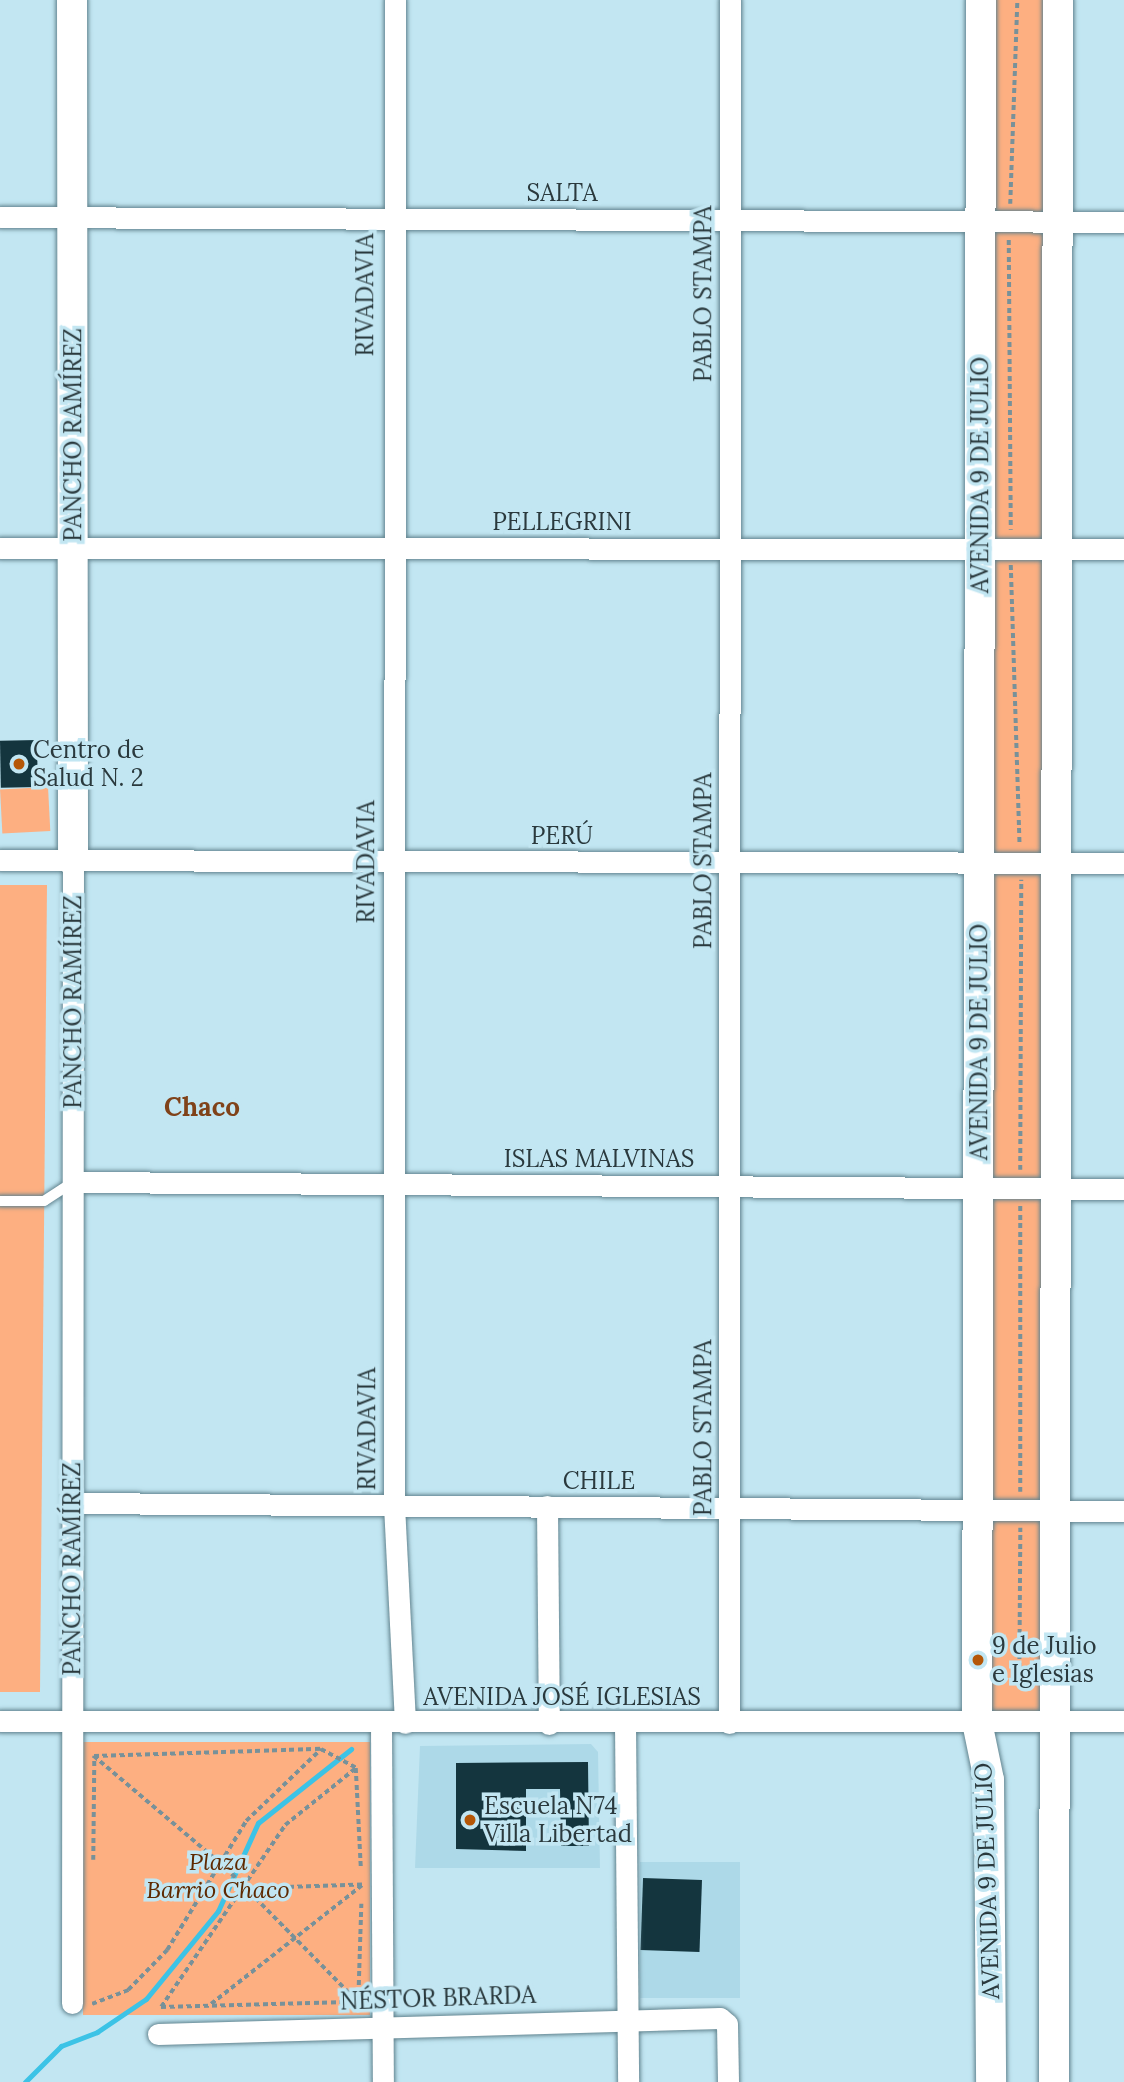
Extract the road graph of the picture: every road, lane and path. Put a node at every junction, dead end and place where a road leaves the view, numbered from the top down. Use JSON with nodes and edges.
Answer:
{"nodes":[{"id":1,"x":72,"y":0,"type":"edge"},
{"id":2,"x":396,"y":0,"type":"edge"},
{"id":3,"x":730,"y":0,"type":"edge"},
{"id":4,"x":981,"y":0,"type":"edge"},
{"id":5,"x":1058,"y":0,"type":"edge"},
{"id":6,"x":0,"y":217,"type":"edge"},
{"id":7,"x":72,"y":217,"type":"junction"},
{"id":8,"x":391,"y":218,"type":"junction"},
{"id":9,"x":730,"y":220,"type":"junction"},
{"id":10,"x":981,"y":221,"type":"junction"},
{"id":11,"x":1057,"y":221,"type":"junction"},
{"id":12,"x":1124,"y":222,"type":"edge"},
{"id":13,"x":0,"y":548,"type":"edge"},
{"id":14,"x":73,"y":548,"type":"junction"},
{"id":15,"x":392,"y":548,"type":"junction"},
{"id":16,"x":730,"y":549,"type":"junction"},
{"id":17,"x":980,"y":549,"type":"junction"},
{"id":18,"x":1056,"y":549,"type":"junction"},
{"id":19,"x":1124,"y":549,"type":"edge"},
{"id":20,"x":0,"y":860,"type":"edge"},
{"id":21,"x":73,"y":861,"type":"junction"},
{"id":22,"x":392,"y":861,"type":"junction"},
{"id":23,"x":730,"y":862,"type":"junction"},
{"id":24,"x":979,"y":863,"type":"junction"},
{"id":25,"x":1056,"y":863,"type":"junction"},
{"id":26,"x":1124,"y":863,"type":"edge"},
{"id":27,"x":73,"y":1182,"type":"junction"},
{"id":28,"x":393,"y":1184,"type":"junction"},
{"id":29,"x":730,"y":1187,"type":"junction"},
{"id":30,"x":978,"y":1188,"type":"junction"},
{"id":31,"x":1055,"y":1189,"type":"junction"},
{"id":32,"x":1124,"y":1189,"type":"edge"},
{"id":33,"x":0,"y":1201,"type":"edge"},
{"id":34,"x":73,"y":1503,"type":"junction"},
{"id":35,"x":394,"y":1505,"type":"junction"},
{"id":36,"x":547,"y":1506,"type":"junction"},
{"id":37,"x":730,"y":1508,"type":"junction"},
{"id":38,"x":978,"y":1510,"type":"junction"},
{"id":39,"x":1054,"y":1510,"type":"junction"},
{"id":40,"x":1124,"y":1511,"type":"edge"},
{"id":41,"x":0,"y":1721,"type":"edge"},
{"id":42,"x":1054,"y":1721,"type":"junction"},
{"id":43,"x":1124,"y":1721,"type":"edge"},
{"id":44,"x":72,"y":1722,"type":"junction"},
{"id":45,"x":977,"y":1722,"type":"junction"},
{"id":46,"x":381,"y":1723,"type":"junction"},
{"id":47,"x":405,"y":1723,"type":"junction"},
{"id":48,"x":625,"y":1723,"type":"junction"},
{"id":49,"x":729,"y":1723,"type":"junction"},
{"id":50,"x":549,"y":1724,"type":"junction"},
{"id":51,"x":321,"y":1749,"type":"junction"},
{"id":52,"x":94,"y":1756,"type":"junction"},
{"id":53,"x":356,"y":1768,"type":"junction"},
{"id":54,"x":221,"y":1863,"type":"junction"},
{"id":55,"x":93,"y":1867,"type":"dead end"},
{"id":56,"x":362,"y":1885,"type":"junction"},
{"id":57,"x":244,"y":1889,"type":"junction"},
{"id":58,"x":291,"y":1936,"type":"junction"},
{"id":59,"x":92,"y":1991,"type":"dead end"},
{"id":60,"x":358,"y":2002,"type":"junction"},
{"id":61,"x":72,"y":2003,"type":"dead end"},
{"id":62,"x":210,"y":2006,"type":"junction"},
{"id":63,"x":628,"y":2017,"type":"junction"},
{"id":64,"x":383,"y":2026,"type":"junction"},
{"id":65,"x":158,"y":2035,"type":"dead end"},
{"id":66,"x":383,"y":2082,"type":"edge"},
{"id":67,"x":628,"y":2082,"type":"edge"},
{"id":68,"x":728,"y":2082,"type":"edge"},
{"id":69,"x":991,"y":2082,"type":"edge"},
{"id":70,"x":1054,"y":2082,"type":"edge"}],
"edges":[{"from":1,"to":7,"type":"main road","name":"PANCHO RAMÍREZ"},
{"from":2,"to":8,"type":"street","name":"RIVADAVIA"},
{"from":3,"to":9,"type":"street","name":"PABLO STAMPA"},
{"from":4,"to":10,"type":"main road","name":"AVENIDA 9 DE JULIO"},
{"from":5,"to":11,"type":"main road"},
{"from":6,"to":7,"type":"street","name":"SALTA"},
{"from":7,"to":8,"type":"street","name":"SALTA"},
{"from":7,"to":14,"type":"main road","name":"PANCHO RAMÍREZ"},
{"from":8,"to":9,"type":"street","name":"SALTA"},
{"from":8,"to":15,"type":"street","name":"RIVADAVIA"},
{"from":9,"to":10,"type":"street","name":"SALTA"},
{"from":9,"to":16,"type":"street","name":"PABLO STAMPA"},
{"from":10,"to":11,"type":"street","name":"SALTA"},
{"from":10,"to":17,"type":"main road","name":"AVENIDA 9 DE JULIO"},
{"from":11,"to":12,"type":"street","name":"SALTA"},
{"from":11,"to":18,"type":"main road"},
{"from":13,"to":14,"type":"street","name":"PELLEGRINI"},
{"from":14,"to":15,"type":"street","name":"PELLEGRINI"},
{"from":14,"to":21,"type":"main road","name":"PANCHO RAMÍREZ"},
{"from":15,"to":16,"type":"street","name":"PELLEGRINI"},
{"from":15,"to":22,"type":"street","name":"RIVADAVIA"},
{"from":16,"to":17,"type":"street","name":"PELLEGRINI"},
{"from":16,"to":23,"type":"street","name":"PABLO STAMPA"},
{"from":17,"to":18,"type":"street","name":"PELLEGRINI"},
{"from":17,"to":24,"type":"main road","name":"AVENIDA 9 DE JULIO"},
{"from":18,"to":19,"type":"street","name":"PELLEGRINI"},
{"from":18,"to":25,"type":"main road"},
{"from":20,"to":21,"type":"street","name":"PERÚ"},
{"from":21,"to":22,"type":"street","name":"PERÚ"},
{"from":21,"to":27,"type":"street","name":"PANCHO RAMÍREZ"},
{"from":22,"to":23,"type":"street","name":"PERÚ"},
{"from":22,"to":28,"type":"street","name":"RIVADAVIA"},
{"from":23,"to":24,"type":"street","name":"PERÚ"},
{"from":23,"to":29,"type":"street","name":"PABLO STAMPA"},
{"from":24,"to":25,"type":"street","name":"PERÚ"},
{"from":24,"to":30,"type":"main road","name":"AVENIDA 9 DE JULIO"},
{"from":25,"to":26,"type":"street","name":"PERÚ"},
{"from":25,"to":31,"type":"main road"},
{"from":27,"to":28,"type":"street","name":"ISLAS MALVINAS"},
{"from":27,"to":33,"type":"lane"},
{"from":27,"to":34,"type":"street","name":"PANCHO RAMÍREZ"},
{"from":28,"to":29,"type":"street","name":"ISLAS MALVINAS"},
{"from":28,"to":35,"type":"street","name":"RIVADAVIA"},
{"from":29,"to":30,"type":"street","name":"ISLAS MALVINAS"},
{"from":29,"to":37,"type":"street","name":"PABLO STAMPA"},
{"from":30,"to":31,"type":"street","name":"ISLAS MALVINAS"},
{"from":30,"to":38,"type":"main road","name":"AVENIDA 9 DE JULIO"},
{"from":31,"to":32,"type":"street","name":"ISLAS MALVINAS"},
{"from":31,"to":39,"type":"main road"},
{"from":34,"to":35,"type":"street","name":"CHILE"},
{"from":34,"to":44,"type":"street","name":"PANCHO RAMÍREZ"},
{"from":35,"to":36,"type":"street","name":"CHILE"},
{"from":35,"to":47,"type":"street","name":"RIVADAVIA"},
{"from":36,"to":37,"type":"street","name":"CHILE"},
{"from":36,"to":50,"type":"street"},
{"from":37,"to":38,"type":"street","name":"CHILE"},
{"from":37,"to":49,"type":"street","name":"PABLO STAMPA"},
{"from":38,"to":39,"type":"street","name":"CHILE"},
{"from":38,"to":45,"type":"main road","name":"AVENIDA 9 DE JULIO"},
{"from":39,"to":40,"type":"street","name":"CHILE"},
{"from":39,"to":42,"type":"main road"},
{"from":41,"to":44,"type":"street","name":"AVENIDA JOSÉ IGLESIAS"},
{"from":42,"to":43,"type":"street","name":"AVENIDA JOSÉ IGLESIAS"},
{"from":42,"to":45,"type":"street","name":"AVENIDA JOSÉ IGLESIAS"},
{"from":42,"to":70,"type":"main road"},
{"from":44,"to":46,"type":"street","name":"AVENIDA JOSÉ IGLESIAS"},
{"from":44,"to":61,"type":"street","name":"PANCHO RAMÍREZ"},
{"from":45,"to":49,"type":"street","name":"AVENIDA JOSÉ IGLESIAS"},
{"from":45,"to":69,"type":"main road","name":"AVENIDA 9 DE JULIO"},
{"from":46,"to":47,"type":"street","name":"AVENIDA JOSÉ IGLESIAS"},
{"from":46,"to":64,"type":"street"},
{"from":47,"to":50,"type":"street","name":"AVENIDA JOSÉ IGLESIAS"},
{"from":48,"to":49,"type":"street","name":"AVENIDA JOSÉ IGLESIAS"},
{"from":48,"to":50,"type":"street","name":"AVENIDA JOSÉ IGLESIAS"},
{"from":48,"to":63,"type":"street"},
{"from":51,"to":52,"type":"path"},
{"from":51,"to":53,"type":"path"},
{"from":51,"to":54,"type":"path"},
{"from":52,"to":54,"type":"path"},
{"from":52,"to":55,"type":"path"},
{"from":53,"to":56,"type":"path"},
{"from":53,"to":57,"type":"path"},
{"from":54,"to":57,"type":"path"},
{"from":54,"to":59,"type":"path"},
{"from":56,"to":57,"type":"path"},
{"from":56,"to":58,"type":"path"},
{"from":56,"to":60,"type":"path"},
{"from":57,"to":58,"type":"path"},
{"from":57,"to":62,"type":"path"},
{"from":58,"to":60,"type":"path"},
{"from":58,"to":62,"type":"path"},
{"from":60,"to":62,"type":"path"},
{"from":63,"to":64,"type":"street","name":"NÉSTOR BRARDA"},
{"from":63,"to":67,"type":"street"},
{"from":63,"to":68,"type":"street","name":"NÉSTOR BRARDA"},
{"from":64,"to":65,"type":"street","name":"NÉSTOR BRARDA"},
{"from":64,"to":66,"type":"street"}]}
